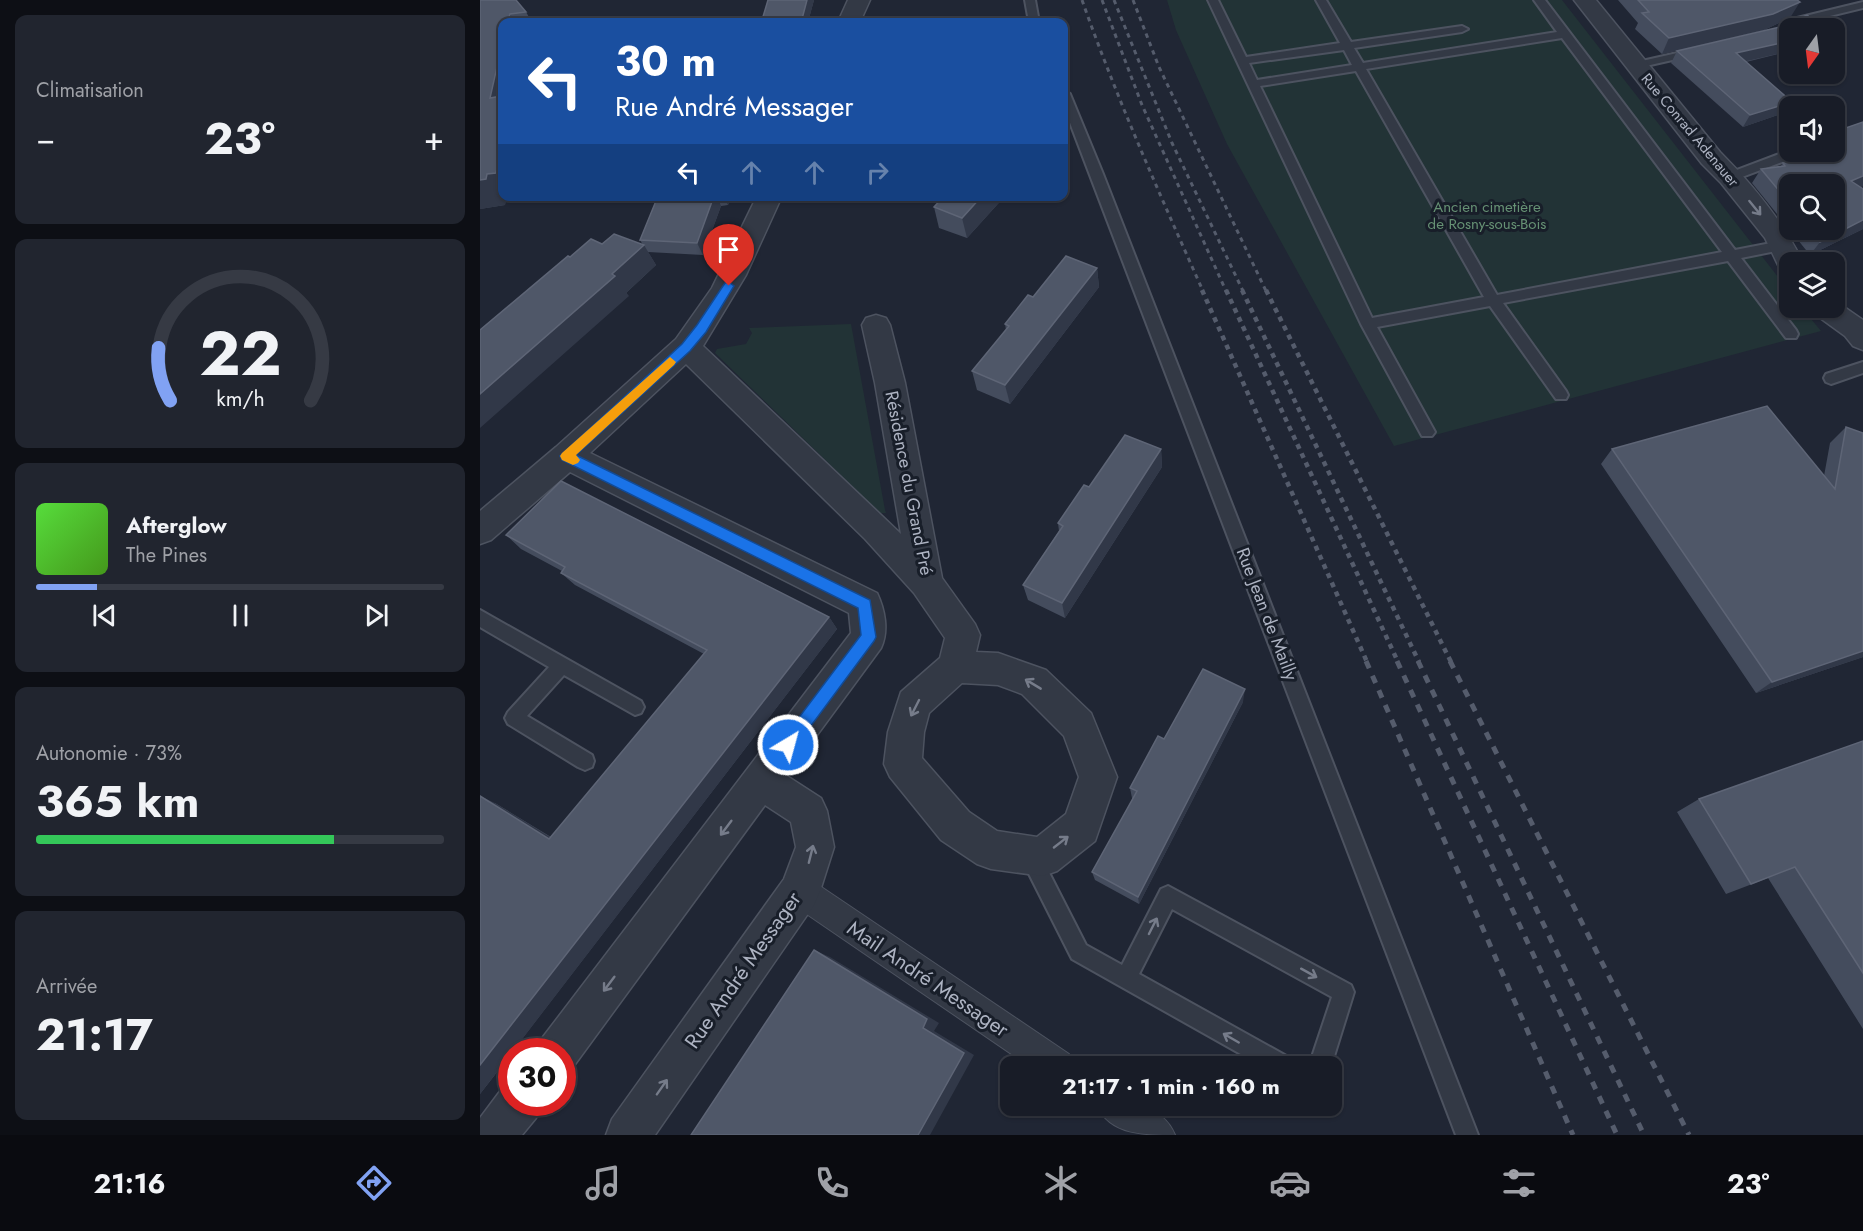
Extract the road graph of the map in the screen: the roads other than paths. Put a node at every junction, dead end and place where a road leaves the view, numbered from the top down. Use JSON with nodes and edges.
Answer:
{"nodes":[{"id":1,"x":859,"y":0,"type":"edge"},
{"id":2,"x":1030,"y":0,"type":"edge"},
{"id":3,"x":1212,"y":0,"type":"edge"},
{"id":4,"x":1321,"y":0,"type":"edge"},
{"id":5,"x":1539,"y":0,"type":"edge"},
{"id":6,"x":1585,"y":0,"type":"edge"},
{"id":7,"x":1863,"y":5,"type":"edge"},
{"id":8,"x":851,"y":18,"type":"edge"},
{"id":9,"x":1033,"y":18,"type":"edge"},
{"id":10,"x":1809,"y":18,"type":"edge"},
{"id":11,"x":1462,"y":29,"type":"dead end"},
{"id":12,"x":1565,"y":34,"type":"junction"},
{"id":13,"x":1347,"y":46,"type":"junction"},
{"id":14,"x":1703,"y":50,"type":"edge"},
{"id":15,"x":1242,"y":62,"type":"junction"},
{"id":16,"x":1636,"y":65,"type":"junction"},
{"id":17,"x":1359,"y":67,"type":"junction"},
{"id":18,"x":1253,"y":84,"type":"junction"},
{"id":19,"x":1068,"y":104,"type":"edge"},
{"id":20,"x":1779,"y":159,"type":"edge"},
{"id":21,"x":1730,"y":177,"type":"junction"},
{"id":22,"x":768,"y":201,"type":"edge"},
{"id":23,"x":1784,"y":252,"type":"edge"},
{"id":24,"x":1731,"y":255,"type":"junction"},
{"id":25,"x":1779,"y":255,"type":"edge"},
{"id":26,"x":1493,"y":300,"type":"junction"},
{"id":27,"x":1840,"y":318,"type":"edge"},
{"id":28,"x":1368,"y":324,"type":"junction"},
{"id":29,"x":876,"y":325,"type":"dead end"},
{"id":30,"x":1791,"y":334,"type":"dead end"},
{"id":31,"x":1863,"y":339,"type":"edge"},
{"id":32,"x":686,"y":347,"type":"junction"},
{"id":33,"x":1863,"y":367,"type":"edge"},
{"id":34,"x":1832,"y":378,"type":"dead end"},
{"id":35,"x":1561,"y":395,"type":"dead end"},
{"id":36,"x":1427,"y":432,"type":"dead end"},
{"id":37,"x":567,"y":456,"type":"junction"},
{"id":38,"x":480,"y":530,"type":"edge"},
{"id":39,"x":926,"y":583,"type":"junction"},
{"id":40,"x":480,"y":618,"type":"edge"},
{"id":41,"x":562,"y":665,"type":"junction"},
{"id":42,"x":955,"y":667,"type":"junction"},
{"id":43,"x":635,"y":706,"type":"dead end"},
{"id":44,"x":585,"y":761,"type":"dead end"},
{"id":45,"x":761,"y":781,"type":"junction"},
{"id":46,"x":1030,"y":855,"type":"junction"},
{"id":47,"x":800,"y":891,"type":"junction"},
{"id":48,"x":1126,"y":978,"type":"junction"},
{"id":49,"x":568,"y":1038,"type":"edge"},
{"id":50,"x":1042,"y":1056,"type":"edge"},
{"id":51,"x":1264,"y":1056,"type":"edge"},
{"id":52,"x":1323,"y":1056,"type":"edge"},
{"id":53,"x":509,"y":1116,"type":"edge"},
{"id":54,"x":1129,"y":1116,"type":"edge"},
{"id":55,"x":495,"y":1135,"type":"edge"},
{"id":56,"x":628,"y":1135,"type":"edge"},
{"id":57,"x":1158,"y":1135,"type":"edge"},
{"id":58,"x":1467,"y":1135,"type":"edge"}],
"edges":[{"from":1,"to":8,"type":"street"},
{"from":2,"to":9,"type":"lane"},
{"from":3,"to":15,"type":"lane"},
{"from":4,"to":13,"type":"lane"},
{"from":5,"to":12,"type":"lane"},
{"from":6,"to":16,"type":"street","name":"Rue Conrad Adenauer"},
{"from":7,"to":10,"type":"lane"},
{"from":11,"to":13,"type":"lane"},
{"from":12,"to":17,"type":"lane"},
{"from":12,"to":24,"type":"lane"},
{"from":13,"to":15,"type":"lane"},
{"from":13,"to":17,"type":"lane"},
{"from":14,"to":16,"type":"lane"},
{"from":15,"to":18,"type":"lane"},
{"from":16,"to":21,"type":"street","name":"Rue Conrad Adenauer"},
{"from":17,"to":18,"type":"lane"},
{"from":17,"to":26,"type":"lane"},
{"from":18,"to":28,"type":"lane"},
{"from":19,"to":58,"type":"lane","name":"Rue Jean de Mailly"},
{"from":20,"to":21,"type":"lane"},
{"from":21,"to":23,"type":"street","name":"Rue Conrad Adenauer","one_way":true},
{"from":22,"to":32,"type":"street"},
{"from":24,"to":25,"type":"lane"},
{"from":24,"to":26,"type":"lane"},
{"from":24,"to":30,"type":"lane"},
{"from":26,"to":28,"type":"lane"},
{"from":26,"to":35,"type":"lane"},
{"from":27,"to":31,"type":"street"},
{"from":28,"to":36,"type":"lane"},
{"from":29,"to":39,"type":"street","name":"Résidence du Grand Pré"},
{"from":32,"to":37,"type":"street"},
{"from":32,"to":39,"type":"street"},
{"from":33,"to":34,"type":"lane"},
{"from":37,"to":38,"type":"street"},
{"from":37,"to":45,"type":"street"},
{"from":39,"to":42,"type":"street","name":"Résidence du Grand Pré"},
{"from":40,"to":41,"type":"lane"},
{"from":41,"to":43,"type":"lane"},
{"from":41,"to":44,"type":"lane"},
{"from":42,"to":46,"type":"street","one_way":true},
{"from":46,"to":42,"type":"street","one_way":true},
{"from":47,"to":45,"type":"street","name":"Rue André Messager","one_way":true},
{"from":45,"to":49,"type":"street","one_way":true},
{"from":46,"to":48,"type":"lane"},
{"from":47,"to":50,"type":"street","name":"Mail André Messager"},
{"from":56,"to":47,"type":"street","name":"Rue André Messager","one_way":true},
{"from":51,"to":48,"type":"lane","one_way":true},
{"from":48,"to":52,"type":"lane","one_way":true},
{"from":53,"to":55,"type":"street"},
{"from":54,"to":57,"type":"street"}]}
